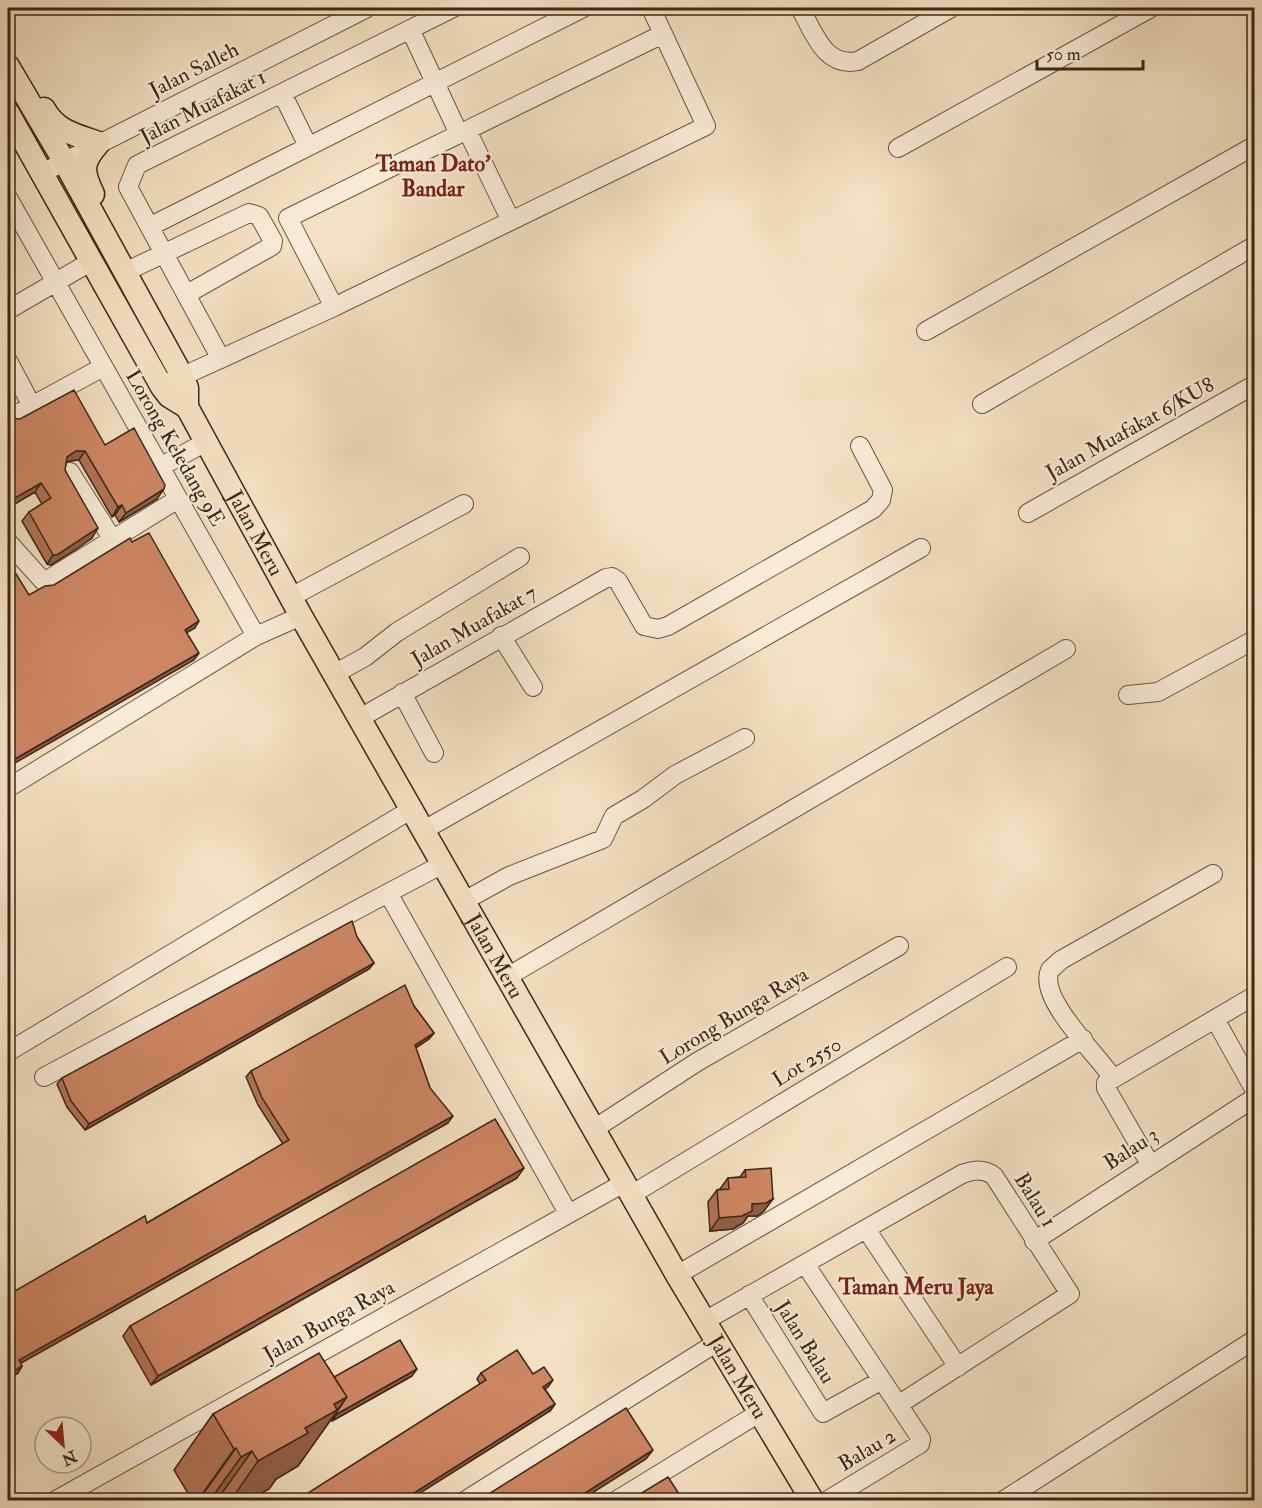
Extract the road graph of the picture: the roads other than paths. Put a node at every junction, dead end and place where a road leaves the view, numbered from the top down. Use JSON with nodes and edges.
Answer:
{"nodes":[{"id":1,"x":367,"y":8,"type":"edge"},
{"id":2,"x":453,"y":8,"type":"edge"},
{"id":3,"x":583,"y":8,"type":"edge"},
{"id":4,"x":651,"y":8,"type":"edge"},
{"id":5,"x":800,"y":8,"type":"edge"},
{"id":6,"x":951,"y":8,"type":"edge"},
{"id":7,"x":1151,"y":8,"type":"edge"},
{"id":8,"x":924,"y":14,"type":"edge"},
{"id":9,"x":410,"y":29,"type":"junction"},
{"id":10,"x":663,"y":34,"type":"junction"},
{"id":11,"x":9,"y":69,"type":"edge"},
{"id":12,"x":434,"y":82,"type":"junction"},
{"id":13,"x":282,"y":93,"type":"junction"},
{"id":14,"x":8,"y":113,"type":"edge"},
{"id":15,"x":463,"y":132,"type":"junction"},
{"id":16,"x":99,"y":143,"type":"junction"},
{"id":17,"x":308,"y":146,"type":"junction"},
{"id":18,"x":1254,"y":146,"type":"edge"},
{"id":19,"x":898,"y":148,"type":"dead end"},
{"id":20,"x":64,"y":161,"type":"junction"},
{"id":21,"x":42,"y":173,"type":"junction"},
{"id":22,"x":8,"y":198,"type":"edge"},
{"id":23,"x":511,"y":221,"type":"junction"},
{"id":24,"x":151,"y":226,"type":"junction"},
{"id":25,"x":1254,"y":246,"type":"edge"},
{"id":26,"x":111,"y":247,"type":"junction"},
{"id":27,"x":165,"y":252,"type":"junction"},
{"id":28,"x":92,"y":261,"type":"junction"},
{"id":29,"x":126,"y":272,"type":"junction"},
{"id":30,"x":55,"y":282,"type":"junction"},
{"id":31,"x":187,"y":294,"type":"junction"},
{"id":32,"x":334,"y":307,"type":"junction"},
{"id":33,"x":8,"y":310,"type":"edge"},
{"id":34,"x":926,"y":332,"type":"dead end"},
{"id":35,"x":220,"y":358,"type":"junction"},
{"id":36,"x":8,"y":361,"type":"edge"},
{"id":37,"x":103,"y":367,"type":"junction"},
{"id":38,"x":182,"y":376,"type":"junction"},
{"id":39,"x":1254,"y":385,"type":"edge"},
{"id":40,"x":162,"y":387,"type":"junction"},
{"id":41,"x":982,"y":404,"type":"dead end"},
{"id":42,"x":32,"y":406,"type":"junction"},
{"id":43,"x":187,"y":407,"type":"junction"},
{"id":44,"x":8,"y":419,"type":"edge"},
{"id":45,"x":206,"y":442,"type":"junction"},
{"id":46,"x":860,"y":446,"type":"dead end"},
{"id":47,"x":160,"y":467,"type":"junction"},
{"id":48,"x":70,"y":472,"type":"dead end"},
{"id":49,"x":178,"y":499,"type":"junction"},
{"id":50,"x":464,"y":504,"type":"dead end"},
{"id":51,"x":1028,"y":513,"type":"dead end"},
{"id":52,"x":113,"y":540,"type":"junction"},
{"id":53,"x":8,"y":542,"type":"edge"},
{"id":54,"x":921,"y":548,"type":"dead end"},
{"id":55,"x":520,"y":557,"type":"dead end"},
{"id":56,"x":296,"y":607,"type":"junction"},
{"id":57,"x":256,"y":636,"type":"junction"},
{"id":58,"x":501,"y":636,"type":"junction"},
{"id":59,"x":1254,"y":640,"type":"edge"},
{"id":60,"x":1066,"y":649,"type":"dead end"},
{"id":61,"x":334,"y":674,"type":"junction"},
{"id":62,"x":533,"y":687,"type":"dead end"},
{"id":63,"x":402,"y":693,"type":"junction"},
{"id":64,"x":1128,"y":695,"type":"dead end"},
{"id":65,"x":360,"y":718,"type":"junction"},
{"id":66,"x":745,"y":738,"type":"dead end"},
{"id":67,"x":434,"y":753,"type":"dead end"},
{"id":68,"x":8,"y":788,"type":"edge"},
{"id":69,"x":412,"y":810,"type":"junction"},
{"id":70,"x":424,"y":830,"type":"junction"},
{"id":71,"x":443,"y":864,"type":"junction"},
{"id":72,"x":1213,"y":874,"type":"dead end"},
{"id":73,"x":388,"y":893,"type":"junction"},
{"id":74,"x":464,"y":901,"type":"junction"},
{"id":75,"x":899,"y":946,"type":"dead end"},
{"id":76,"x":1007,"y":967,"type":"dead end"},
{"id":77,"x":507,"y":977,"type":"junction"},
{"id":78,"x":1254,"y":996,"type":"edge"},
{"id":79,"x":1215,"y":1019,"type":"junction"},
{"id":80,"x":1083,"y":1039,"type":"junction"},
{"id":81,"x":8,"y":1052,"type":"edge"},
{"id":82,"x":44,"y":1077,"type":"dead end"},
{"id":83,"x":1112,"y":1077,"type":"junction"},
{"id":84,"x":1254,"y":1089,"type":"edge"},
{"id":85,"x":1254,"y":1098,"type":"edge"},
{"id":86,"x":594,"y":1129,"type":"junction"},
{"id":87,"x":1150,"y":1164,"type":"junction"},
{"id":88,"x":628,"y":1189,"type":"junction"},
{"id":89,"x":568,"y":1213,"type":"junction"},
{"id":90,"x":866,"y":1228,"type":"junction"},
{"id":91,"x":1034,"y":1241,"type":"junction"},
{"id":92,"x":805,"y":1264,"type":"junction"},
{"id":93,"x":677,"y":1275,"type":"junction"},
{"id":94,"x":749,"y":1295,"type":"junction"},
{"id":95,"x":703,"y":1322,"type":"junction"},
{"id":96,"x":1254,"y":1340,"type":"edge"},
{"id":97,"x":716,"y":1343,"type":"junction"},
{"id":98,"x":958,"y":1366,"type":"junction"},
{"id":99,"x":882,"y":1380,"type":"junction"},
{"id":100,"x":898,"y":1405,"type":"junction"},
{"id":101,"x":759,"y":1413,"type":"junction"},
{"id":102,"x":56,"y":1500,"type":"edge"},
{"id":103,"x":466,"y":1500,"type":"edge"},
{"id":104,"x":617,"y":1500,"type":"edge"},
{"id":105,"x":812,"y":1500,"type":"edge"},
{"id":106,"x":828,"y":1500,"type":"edge"},
{"id":107,"x":1004,"y":1500,"type":"edge"}],
"edges":[{"from":1,"to":16,"type":"street","name":"Jalan Salleh"},
{"from":2,"to":9,"type":"street","name":"Jalan Muafakat 1"},
{"from":3,"to":12,"type":"street"},
{"from":4,"to":10,"type":"street"},
{"from":5,"to":8,"type":"street"},
{"from":6,"to":8,"type":"street"},
{"from":7,"to":19,"type":"street"},
{"from":9,"to":12,"type":"street"},
{"from":9,"to":13,"type":"street","name":"Jalan Muafakat 1"},
{"from":10,"to":15,"type":"street"},
{"from":10,"to":23,"type":"street"},
{"from":11,"to":16,"type":"main road"},
{"from":11,"to":20,"type":"main road","name":"Jalan Meru"},
{"from":12,"to":15,"type":"street"},
{"from":12,"to":17,"type":"street"},
{"from":13,"to":17,"type":"street"},
{"from":13,"to":24,"type":"street","name":"Jalan Muafakat 1"},
{"from":14,"to":21,"type":"main road","name":"Jalan Meru"},
{"from":15,"to":23,"type":"street"},
{"from":15,"to":32,"type":"street"},
{"from":16,"to":20,"type":"street","name":"Jalan Salleh"},
{"from":16,"to":26,"type":"main road"},
{"from":17,"to":24,"type":"street"},
{"from":18,"to":34,"type":"street"},
{"from":20,"to":21,"type":"street","name":"Jalan Salleh"},
{"from":20,"to":26,"type":"main road","name":"Jalan Meru"},
{"from":21,"to":28,"type":"main road","name":"Jalan Meru"},
{"from":22,"to":30,"type":"street","name":"Lorong Keledang 9E"},
{"from":23,"to":32,"type":"street"},
{"from":24,"to":27,"type":"street","name":"Jalan Muafakat 1"},
{"from":25,"to":41,"type":"street"},
{"from":26,"to":29,"type":"main road","name":"Jalan Meru"},
{"from":27,"to":29,"type":"street"},
{"from":27,"to":31,"type":"street","name":"Jalan Muafakat 1"},
{"from":27,"to":31,"type":"street"},
{"from":28,"to":30,"type":"street"},
{"from":28,"to":40,"type":"main road","name":"Jalan Meru"},
{"from":29,"to":38,"type":"main road","name":"Jalan Meru"},
{"from":30,"to":33,"type":"street"},
{"from":30,"to":37,"type":"street","name":"Lorong Keledang 9E"},
{"from":31,"to":35,"type":"street","name":"Jalan Muafakat 1"},
{"from":32,"to":35,"type":"street"},
{"from":35,"to":38,"type":"street"},
{"from":36,"to":42,"type":"street"},
{"from":37,"to":42,"type":"street"},
{"from":37,"to":47,"type":"street","name":"Lorong Keledang 9E"},
{"from":38,"to":40,"type":"street"},
{"from":38,"to":43,"type":"main road","name":"Jalan Meru"},
{"from":39,"to":51,"type":"street","name":"Jalan Muafakat 6/KU8"},
{"from":40,"to":43,"type":"main road","name":"Jalan Meru"},
{"from":42,"to":44,"type":"street"},
{"from":43,"to":45,"type":"main road","name":"Jalan Meru"},
{"from":45,"to":47,"type":"street"},
{"from":45,"to":56,"type":"main road","name":"Jalan Meru"},
{"from":46,"to":58,"type":"street","name":"Jalan Muafakat 7"},
{"from":47,"to":49,"type":"street","name":"Lorong Keledang 9E"},
{"from":48,"to":52,"type":"street"},
{"from":49,"to":52,"type":"street"},
{"from":49,"to":57,"type":"street","name":"Lorong Keledang 9E"},
{"from":50,"to":56,"type":"street"},
{"from":52,"to":53,"type":"street"},
{"from":54,"to":70,"type":"street"},
{"from":55,"to":61,"type":"street"},
{"from":56,"to":57,"type":"street"},
{"from":56,"to":61,"type":"main road","name":"Jalan Meru"},
{"from":57,"to":68,"type":"street"},
{"from":58,"to":62,"type":"street"},
{"from":58,"to":63,"type":"street","name":"Jalan Muafakat 7"},
{"from":59,"to":64,"type":"street"},
{"from":60,"to":77,"type":"street"},
{"from":61,"to":65,"type":"main road","name":"Jalan Meru"},
{"from":63,"to":65,"type":"street","name":"Jalan Muafakat 7"},
{"from":63,"to":67,"type":"street"},
{"from":65,"to":69,"type":"main road","name":"Jalan Meru"},
{"from":66,"to":74,"type":"street"},
{"from":69,"to":70,"type":"main road","name":"Jalan Meru"},
{"from":69,"to":81,"type":"street"},
{"from":70,"to":71,"type":"main road","name":"Jalan Meru"},
{"from":71,"to":73,"type":"street"},
{"from":71,"to":74,"type":"main road","name":"Jalan Meru"},
{"from":72,"to":80,"type":"street"},
{"from":73,"to":82,"type":"street"},
{"from":73,"to":89,"type":"street"},
{"from":74,"to":77,"type":"main road","name":"Jalan Meru"},
{"from":75,"to":86,"type":"street","name":"Lorong Bunga Raya"},
{"from":76,"to":88,"type":"street","name":"Lot 2550"},
{"from":77,"to":86,"type":"main road","name":"Jalan Meru"},
{"from":78,"to":79,"type":"street"},
{"from":79,"to":83,"type":"street"},
{"from":79,"to":84,"type":"street"},
{"from":80,"to":83,"type":"street"},
{"from":80,"to":93,"type":"street"},
{"from":83,"to":87,"type":"street"},
{"from":85,"to":87,"type":"street","name":"Balau 3"},
{"from":86,"to":88,"type":"main road","name":"Jalan Meru"},
{"from":87,"to":91,"type":"street","name":"Balau 3"},
{"from":88,"to":89,"type":"street","name":"Jalan Bunga Raya"},
{"from":88,"to":93,"type":"main road","name":"Jalan Meru"},
{"from":89,"to":102,"type":"street","name":"Jalan Bunga Raya"},
{"from":90,"to":91,"type":"street","name":"Balau 1"},
{"from":90,"to":92,"type":"street","name":"Balau 1"},
{"from":90,"to":98,"type":"street"},
{"from":91,"to":98,"type":"street","name":"Balau 1"},
{"from":92,"to":94,"type":"street","name":"Balau 1"},
{"from":92,"to":99,"type":"street"},
{"from":93,"to":95,"type":"main road","name":"Jalan Meru"},
{"from":94,"to":95,"type":"street","name":"Balau 1"},
{"from":94,"to":99,"type":"street","name":"Jalan Balau"},
{"from":95,"to":97,"type":"main road","name":"Jalan Meru"},
{"from":96,"to":107,"type":"street"},
{"from":97,"to":101,"type":"main road","name":"Jalan Meru"},
{"from":97,"to":103,"type":"street"},
{"from":98,"to":100,"type":"street","name":"Balau 1"},
{"from":99,"to":100,"type":"street"},
{"from":100,"to":106,"type":"street","name":"Balau 2"},
{"from":101,"to":104,"type":"street"},
{"from":101,"to":105,"type":"main road","name":"Jalan Meru"}]}
